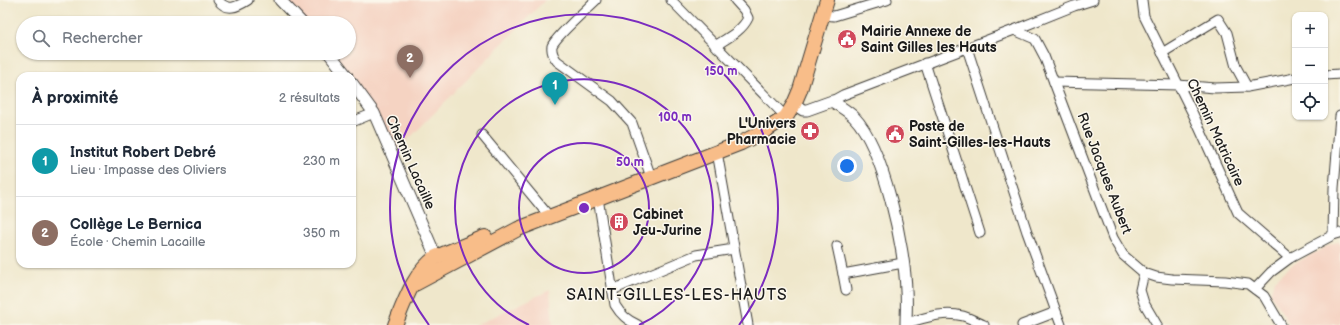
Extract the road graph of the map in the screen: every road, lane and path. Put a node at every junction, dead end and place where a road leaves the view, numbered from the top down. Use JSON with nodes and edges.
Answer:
{"nodes":[{"id":1,"x":218,"y":0,"type":"edge"},
{"id":2,"x":248,"y":0,"type":"edge"},
{"id":3,"x":280,"y":0,"type":"edge"},
{"id":4,"x":596,"y":0,"type":"edge"},
{"id":5,"x":670,"y":0,"type":"edge"},
{"id":6,"x":735,"y":0,"type":"edge"},
{"id":7,"x":827,"y":0,"type":"edge"},
{"id":8,"x":887,"y":0,"type":"edge"},
{"id":9,"x":1093,"y":0,"type":"edge"},
{"id":10,"x":1142,"y":0,"type":"edge"},
{"id":11,"x":1074,"y":3,"type":"edge"},
{"id":12,"x":823,"y":15,"type":"junction"},
{"id":13,"x":295,"y":16,"type":"edge"},
{"id":14,"x":1014,"y":30,"type":"junction"},
{"id":15,"x":715,"y":46,"type":"junction"},
{"id":16,"x":967,"y":48,"type":"junction"},
{"id":17,"x":1162,"y":53,"type":"junction"},
{"id":18,"x":334,"y":60,"type":"edge"},
{"id":19,"x":925,"y":63,"type":"junction"},
{"id":20,"x":344,"y":72,"type":"edge"},
{"id":21,"x":1340,"y":74,"type":"edge"},
{"id":22,"x":1328,"y":75,"type":"edge"},
{"id":23,"x":1292,"y":79,"type":"edge"},
{"id":24,"x":1054,"y":82,"type":"junction"},
{"id":25,"x":1178,"y":85,"type":"junction"},
{"id":26,"x":356,"y":88,"type":"edge"},
{"id":27,"x":1247,"y":88,"type":"junction"},
{"id":28,"x":832,"y":101,"type":"junction"},
{"id":29,"x":794,"y":104,"type":"junction"},
{"id":30,"x":374,"y":113,"type":"junction"},
{"id":31,"x":1340,"y":116,"type":"edge"},
{"id":32,"x":786,"y":117,"type":"junction"},
{"id":33,"x":356,"y":120,"type":"edge"},
{"id":34,"x":482,"y":135,"type":"dead end"},
{"id":35,"x":717,"y":152,"type":"junction"},
{"id":36,"x":651,"y":178,"type":"junction"},
{"id":37,"x":598,"y":198,"type":"junction"},
{"id":38,"x":549,"y":216,"type":"junction"},
{"id":39,"x":518,"y":229,"type":"junction"},
{"id":40,"x":980,"y":233,"type":"dead end"},
{"id":41,"x":1337,"y":234,"type":"edge"},
{"id":42,"x":837,"y":246,"type":"dead end"},
{"id":43,"x":734,"y":249,"type":"junction"},
{"id":44,"x":436,"y":257,"type":"junction"},
{"id":45,"x":1290,"y":258,"type":"junction"},
{"id":46,"x":903,"y":263,"type":"junction"},
{"id":47,"x":1144,"y":273,"type":"junction"},
{"id":48,"x":843,"y":274,"type":"junction"},
{"id":49,"x":419,"y":282,"type":"junction"},
{"id":50,"x":1255,"y":288,"type":"junction"},
{"id":51,"x":612,"y":290,"type":"junction"},
{"id":52,"x":846,"y":290,"type":"dead end"},
{"id":53,"x":1056,"y":312,"type":"junction"},
{"id":54,"x":906,"y":324,"type":"edge"},
{"id":55,"x":396,"y":325,"type":"edge"},
{"id":56,"x":638,"y":325,"type":"edge"},
{"id":57,"x":748,"y":325,"type":"edge"},
{"id":58,"x":984,"y":325,"type":"edge"},
{"id":59,"x":1022,"y":325,"type":"edge"},
{"id":60,"x":1061,"y":325,"type":"edge"},
{"id":61,"x":1157,"y":325,"type":"edge"},
{"id":62,"x":1281,"y":325,"type":"edge"}],
"edges":[{"from":1,"to":2,"type":"street"},
{"from":3,"to":13,"type":"street"},
{"from":4,"to":36,"type":"street"},
{"from":5,"to":15,"type":"street"},
{"from":6,"to":15,"type":"street"},
{"from":7,"to":12,"type":"main road"},
{"from":8,"to":12,"type":"street"},
{"from":9,"to":11,"type":"street"},
{"from":10,"to":17,"type":"street","name":"Chemin Matricaire"},
{"from":11,"to":14,"type":"street"},
{"from":12,"to":29,"type":"main road"},
{"from":14,"to":16,"type":"street"},
{"from":14,"to":24,"type":"street","name":"Rue Jacques Aubert"},
{"from":15,"to":32,"type":"street"},
{"from":16,"to":19,"type":"street"},
{"from":16,"to":53,"type":"street"},
{"from":17,"to":25,"type":"street","name":"Chemin Matricaire"},
{"from":17,"to":27,"type":"street"},
{"from":18,"to":20,"type":"street"},
{"from":19,"to":28,"type":"street"},
{"from":19,"to":40,"type":"street"},
{"from":21,"to":22,"type":"street"},
{"from":23,"to":27,"type":"street"},
{"from":24,"to":25,"type":"street"},
{"from":24,"to":47,"type":"street","name":"Rue Jacques Aubert"},
{"from":25,"to":27,"type":"street"},
{"from":25,"to":45,"type":"street","name":"Chemin Matricaire"},
{"from":26,"to":30,"type":"street","name":"Chemin Lacaille"},
{"from":28,"to":29,"type":"street"},
{"from":28,"to":46,"type":"street"},
{"from":29,"to":32,"type":"main road"},
{"from":30,"to":33,"type":"street"},
{"from":30,"to":44,"type":"street","name":"Chemin Lacaille"},
{"from":31,"to":41,"type":"street"},
{"from":32,"to":35,"type":"main road"},
{"from":34,"to":38,"type":"street"},
{"from":35,"to":36,"type":"main road"},
{"from":35,"to":43,"type":"street"},
{"from":36,"to":37,"type":"main road"},
{"from":37,"to":38,"type":"main road"},
{"from":37,"to":51,"type":"street"},
{"from":38,"to":39,"type":"main road"},
{"from":39,"to":44,"type":"main road"},
{"from":39,"to":49,"type":"main road"},
{"from":41,"to":45,"type":"street"},
{"from":42,"to":48,"type":"street"},
{"from":43,"to":51,"type":"street"},
{"from":43,"to":57,"type":"street"},
{"from":44,"to":49,"type":"main road"},
{"from":45,"to":50,"type":"street"},
{"from":46,"to":48,"type":"street"},
{"from":46,"to":54,"type":"street"},
{"from":47,"to":50,"type":"street","name":"Rue Jacques Aubert"},
{"from":47,"to":61,"type":"street"},
{"from":48,"to":52,"type":"street"},
{"from":49,"to":55,"type":"main road"},
{"from":50,"to":62,"type":"street"},
{"from":51,"to":56,"type":"street"},
{"from":53,"to":59,"type":"street"},
{"from":53,"to":60,"type":"street"},
{"from":54,"to":58,"type":"street"}]}
